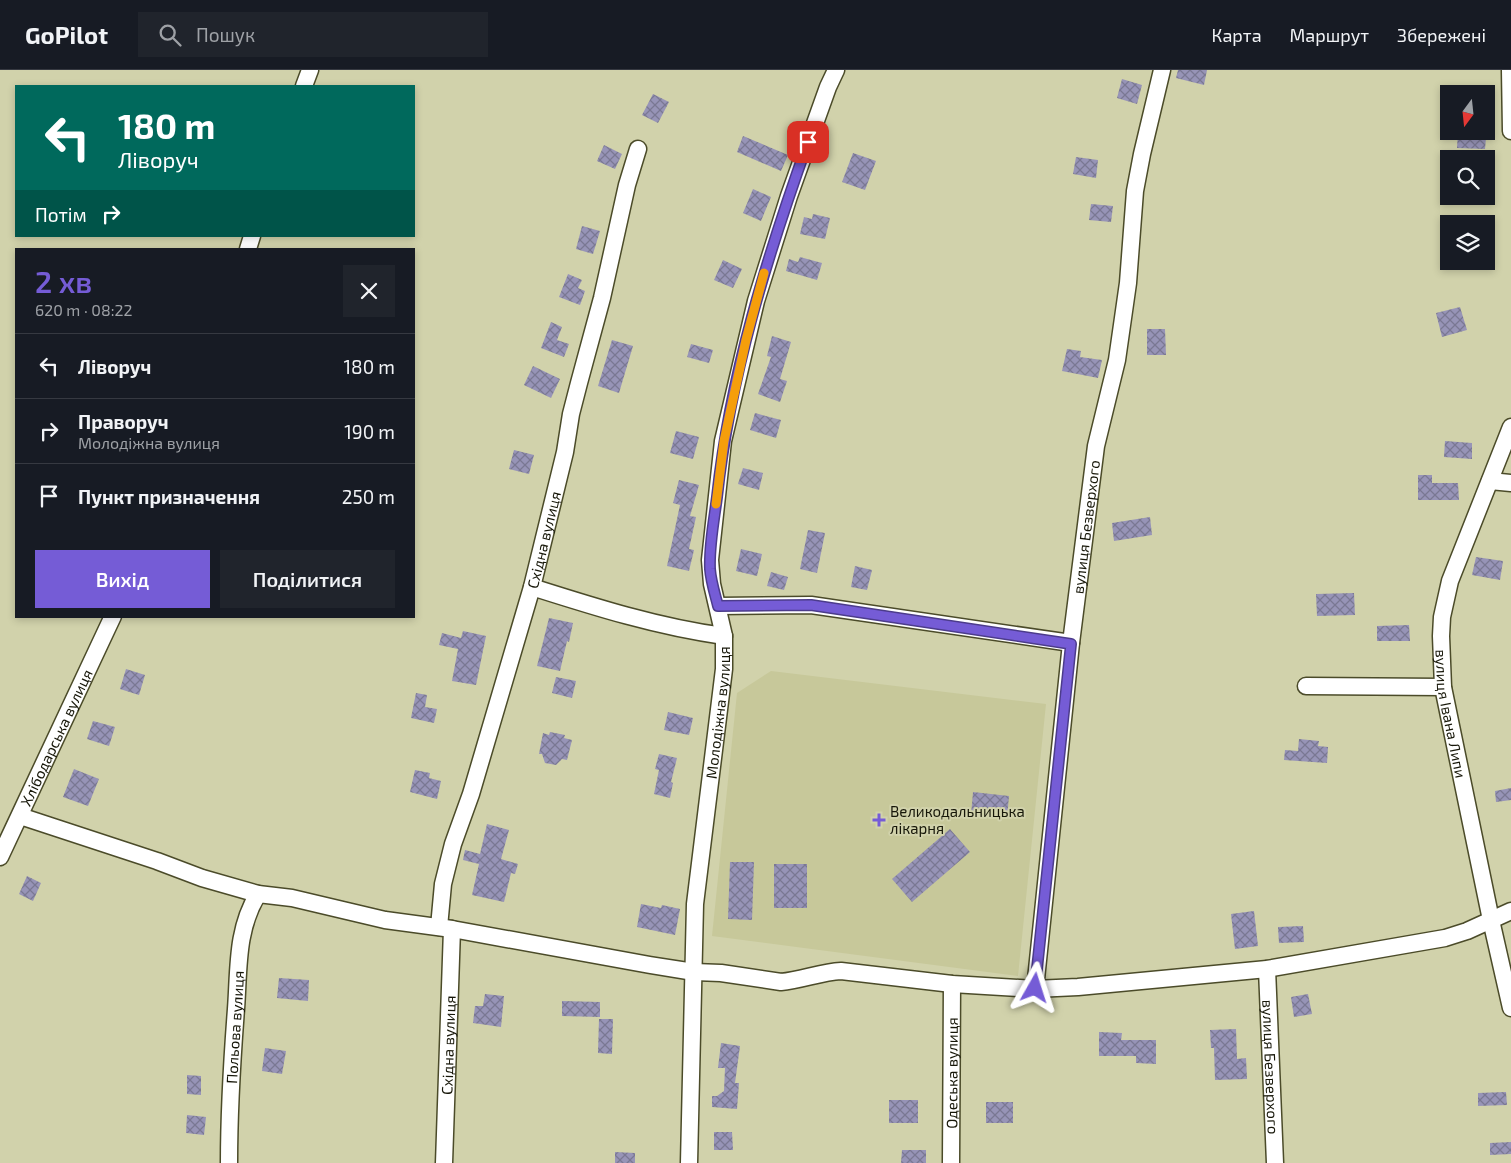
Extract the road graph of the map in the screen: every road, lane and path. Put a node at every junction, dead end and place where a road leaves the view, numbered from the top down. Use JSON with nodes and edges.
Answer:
{"nodes":[{"id":1,"x":310,"y":70,"type":"edge"},
{"id":2,"x":836,"y":70,"type":"edge"},
{"id":3,"x":1162,"y":70,"type":"edge"},
{"id":4,"x":1510,"y":70,"type":"edge"},
{"id":5,"x":304,"y":85,"type":"edge"},
{"id":6,"x":1511,"y":131,"type":"edge"},
{"id":7,"x":638,"y":149,"type":"dead end"},
{"id":8,"x":1511,"y":427,"type":"edge"},
{"id":9,"x":1490,"y":481,"type":"junction"},
{"id":10,"x":1511,"y":483,"type":"edge"},
{"id":11,"x":532,"y":588,"type":"junction"},
{"id":12,"x":718,"y":606,"type":"junction"},
{"id":13,"x":112,"y":618,"type":"edge"},
{"id":14,"x":724,"y":636,"type":"junction"},
{"id":15,"x":1071,"y":644,"type":"junction"},
{"id":16,"x":1306,"y":686,"type":"dead end"},
{"id":17,"x":1443,"y":687,"type":"junction"},
{"id":18,"x":20,"y":816,"type":"junction"},
{"id":19,"x":0,"y":857,"type":"edge"},
{"id":20,"x":258,"y":894,"type":"junction"},
{"id":21,"x":1511,"y":911,"type":"edge"},
{"id":22,"x":1491,"y":920,"type":"junction"},
{"id":23,"x":445,"y":928,"type":"junction"},
{"id":24,"x":1267,"y":969,"type":"junction"},
{"id":25,"x":694,"y":972,"type":"junction"},
{"id":26,"x":952,"y":984,"type":"junction"},
{"id":27,"x":1035,"y":988,"type":"junction"},
{"id":28,"x":1511,"y":1008,"type":"edge"},
{"id":29,"x":229,"y":1163,"type":"edge"},
{"id":30,"x":444,"y":1163,"type":"edge"},
{"id":31,"x":688,"y":1163,"type":"edge"},
{"id":32,"x":951,"y":1163,"type":"edge"},
{"id":33,"x":1275,"y":1163,"type":"edge"}],
"edges":[{"from":1,"to":5,"type":"street"},
{"from":2,"to":12,"type":"street","name":"Молодіжна вулиця"},
{"from":3,"to":15,"type":"street","name":"вулиця Безверхого"},
{"from":4,"to":6,"type":"street"},
{"from":7,"to":11,"type":"street","name":"Східна вулиця"},
{"from":8,"to":9,"type":"street","name":"вулиця Івана Липи"},
{"from":9,"to":10,"type":"street"},
{"from":9,"to":17,"type":"street","name":"вулиця Івана Липи"},
{"from":11,"to":14,"type":"street"},
{"from":11,"to":23,"type":"street","name":"Східна вулиця"},
{"from":12,"to":14,"type":"street","name":"Молодіжна вулиця"},
{"from":12,"to":15,"type":"street"},
{"from":13,"to":18,"type":"street","name":"Хлібодарська вулиця"},
{"from":14,"to":25,"type":"street","name":"Молодіжна вулиця"},
{"from":15,"to":27,"type":"street","name":"вулиця Безверхого"},
{"from":16,"to":17,"type":"street"},
{"from":17,"to":22,"type":"street","name":"вулиця Івана Липи"},
{"from":18,"to":19,"type":"street","name":"Хлібодарська вулиця"},
{"from":18,"to":20,"type":"street"},
{"from":20,"to":23,"type":"street"},
{"from":20,"to":29,"type":"street","name":"Польова вулиця"},
{"from":21,"to":22,"type":"street"},
{"from":22,"to":24,"type":"street"},
{"from":22,"to":28,"type":"street","name":"вулиця Івана Липи"},
{"from":23,"to":25,"type":"street"},
{"from":23,"to":30,"type":"street","name":"Східна вулиця"},
{"from":24,"to":27,"type":"street"},
{"from":24,"to":33,"type":"street","name":"вулиця Безверхого"},
{"from":25,"to":26,"type":"street"},
{"from":25,"to":31,"type":"street","name":"Молодіжна вулиця"},
{"from":26,"to":27,"type":"street"},
{"from":26,"to":32,"type":"street","name":"Одеська вулиця"}]}
